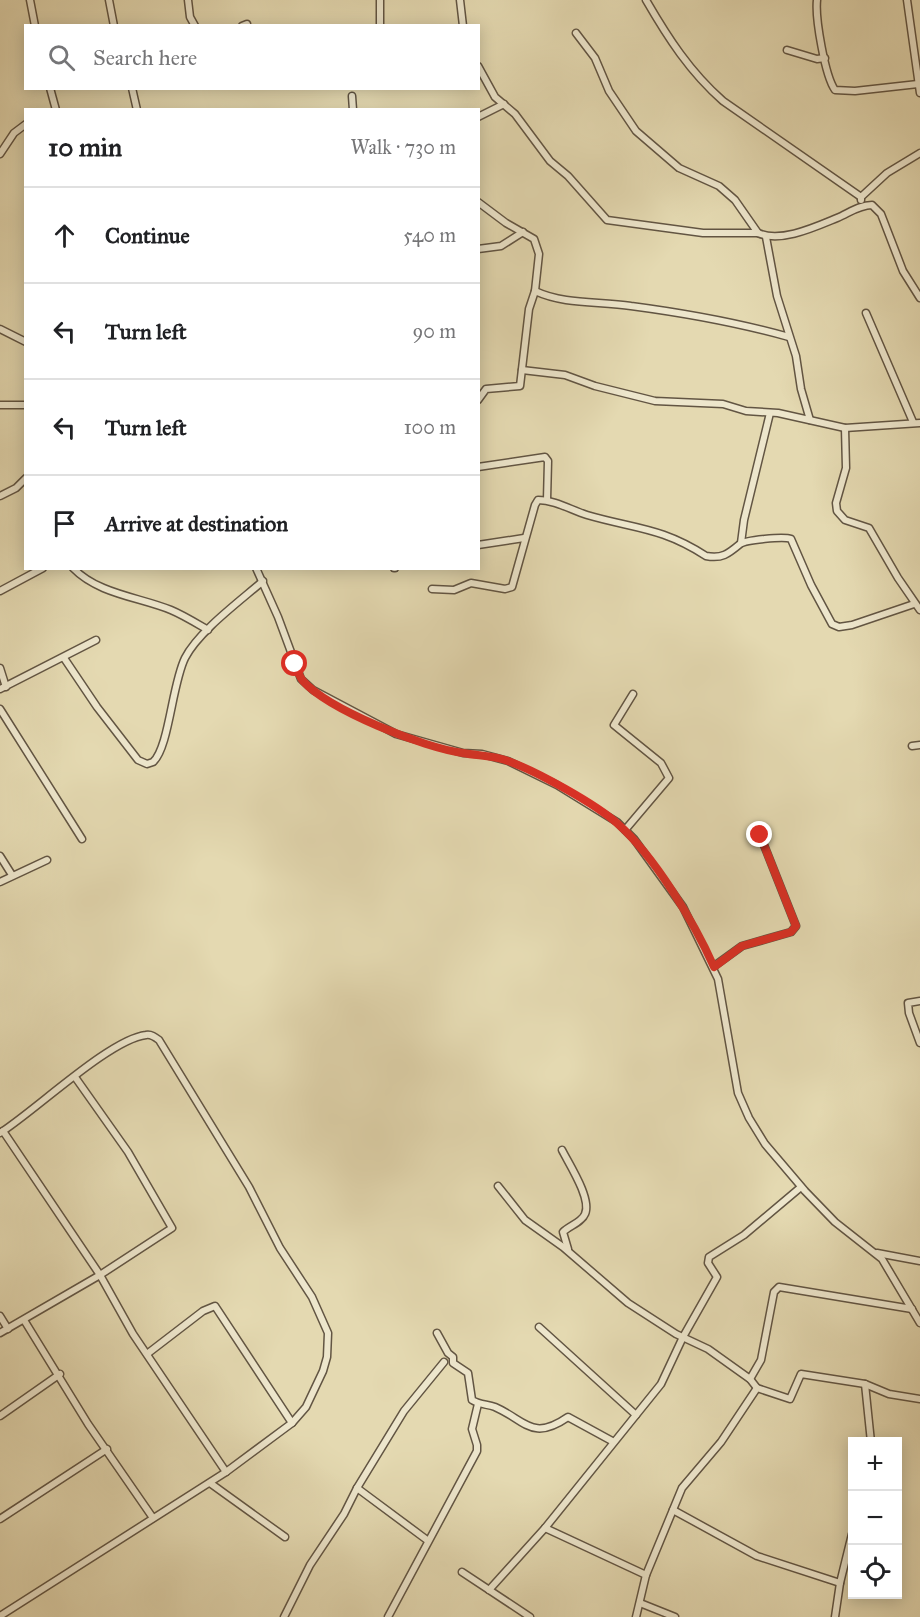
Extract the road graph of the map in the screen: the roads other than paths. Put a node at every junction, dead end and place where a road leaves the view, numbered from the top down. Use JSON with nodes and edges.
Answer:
{"nodes":[{"id":1,"x":30,"y":0,"type":"edge"},
{"id":2,"x":109,"y":0,"type":"edge"},
{"id":3,"x":188,"y":0,"type":"edge"},
{"id":4,"x":380,"y":0,"type":"edge"},
{"id":5,"x":460,"y":0,"type":"edge"},
{"id":6,"x":646,"y":0,"type":"edge"},
{"id":7,"x":817,"y":0,"type":"edge"},
{"id":8,"x":907,"y":0,"type":"edge"},
{"id":9,"x":35,"y":24,"type":"edge"},
{"id":10,"x":114,"y":24,"type":"edge"},
{"id":11,"x":194,"y":24,"type":"edge"},
{"id":12,"x":380,"y":24,"type":"edge"},
{"id":13,"x":463,"y":24,"type":"edge"},
{"id":14,"x":576,"y":33,"type":"dead end"},
{"id":15,"x":787,"y":50,"type":"dead end"},
{"id":16,"x":825,"y":58,"type":"junction"},
{"id":17,"x":480,"y":70,"type":"edge"},
{"id":18,"x":918,"y":84,"type":"junction"},
{"id":19,"x":51,"y":90,"type":"edge"},
{"id":20,"x":132,"y":90,"type":"edge"},
{"id":21,"x":920,"y":93,"type":"edge"},
{"id":22,"x":352,"y":96,"type":"dead end"},
{"id":23,"x":504,"y":104,"type":"junction"},
{"id":24,"x":55,"y":107,"type":"edge"},
{"id":25,"x":137,"y":108,"type":"edge"},
{"id":26,"x":353,"y":108,"type":"edge"},
{"id":27,"x":480,"y":116,"type":"edge"},
{"id":28,"x":24,"y":126,"type":"edge"},
{"id":29,"x":920,"y":153,"type":"edge"},
{"id":30,"x":0,"y":154,"type":"edge"},
{"id":31,"x":861,"y":198,"type":"junction"},
{"id":32,"x":480,"y":204,"type":"edge"},
{"id":33,"x":863,"y":205,"type":"junction"},
{"id":34,"x":523,"y":232,"type":"junction"},
{"id":35,"x":758,"y":233,"type":"junction"},
{"id":36,"x":766,"y":237,"type":"junction"},
{"id":37,"x":480,"y":249,"type":"edge"},
{"id":38,"x":536,"y":291,"type":"junction"},
{"id":39,"x":920,"y":298,"type":"edge"},
{"id":40,"x":866,"y":313,"type":"dead end"},
{"id":41,"x":782,"y":318,"type":"junction"},
{"id":42,"x":0,"y":329,"type":"edge"},
{"id":43,"x":777,"y":331,"type":"junction"},
{"id":44,"x":789,"y":337,"type":"junction"},
{"id":45,"x":24,"y":341,"type":"edge"},
{"id":46,"x":522,"y":370,"type":"junction"},
{"id":47,"x":480,"y":397,"type":"edge"},
{"id":48,"x":0,"y":405,"type":"edge"},
{"id":49,"x":24,"y":405,"type":"edge"},
{"id":50,"x":770,"y":413,"type":"junction"},
{"id":51,"x":810,"y":420,"type":"junction"},
{"id":52,"x":916,"y":422,"type":"edge"},
{"id":53,"x":845,"y":428,"type":"junction"},
{"id":54,"x":480,"y":467,"type":"edge"},
{"id":55,"x":24,"y":480,"type":"edge"},
{"id":56,"x":0,"y":496,"type":"edge"},
{"id":57,"x":547,"y":500,"type":"junction"},
{"id":58,"x":524,"y":538,"type":"junction"},
{"id":59,"x":741,"y":543,"type":"junction"},
{"id":60,"x":480,"y":544,"type":"edge"},
{"id":61,"x":39,"y":570,"type":"edge"},
{"id":62,"x":76,"y":570,"type":"edge"},
{"id":63,"x":257,"y":570,"type":"edge"},
{"id":64,"x":262,"y":581,"type":"junction"},
{"id":65,"x":432,"y":589,"type":"dead end"},
{"id":66,"x":0,"y":591,"type":"edge"},
{"id":67,"x":914,"y":604,"type":"junction"},
{"id":68,"x":920,"y":610,"type":"edge"},
{"id":69,"x":208,"y":630,"type":"junction"},
{"id":70,"x":96,"y":640,"type":"dead end"},
{"id":71,"x":64,"y":658,"type":"junction"},
{"id":72,"x":0,"y":668,"type":"edge"},
{"id":73,"x":3,"y":688,"type":"edge"},
{"id":74,"x":633,"y":694,"type":"dead end"},
{"id":75,"x":0,"y":709,"type":"edge"},
{"id":76,"x":920,"y":745,"type":"edge"},
{"id":77,"x":912,"y":746,"type":"dead end"},
{"id":78,"x":625,"y":830,"type":"junction"},
{"id":79,"x":760,"y":835,"type":"dead end"},
{"id":80,"x":82,"y":839,"type":"dead end"},
{"id":81,"x":0,"y":856,"type":"edge"},
{"id":82,"x":47,"y":860,"type":"dead end"},
{"id":83,"x":12,"y":875,"type":"junction"},
{"id":84,"x":0,"y":882,"type":"edge"},
{"id":85,"x":714,"y":967,"type":"junction"},
{"id":86,"x":920,"y":1001,"type":"edge"},
{"id":87,"x":920,"y":1043,"type":"edge"},
{"id":88,"x":75,"y":1077,"type":"junction"},
{"id":89,"x":1,"y":1132,"type":"edge"},
{"id":90,"x":562,"y":1150,"type":"dead end"},
{"id":91,"x":498,"y":1186,"type":"dead end"},
{"id":92,"x":801,"y":1187,"type":"junction"},
{"id":93,"x":570,"y":1253,"type":"junction"},
{"id":94,"x":877,"y":1253,"type":"junction"},
{"id":95,"x":920,"y":1261,"type":"edge"},
{"id":96,"x":100,"y":1275,"type":"junction"},
{"id":97,"x":912,"y":1310,"type":"junction"},
{"id":98,"x":0,"y":1316,"type":"edge"},
{"id":99,"x":24,"y":1320,"type":"junction"},
{"id":100,"x":920,"y":1323,"type":"edge"},
{"id":101,"x":539,"y":1327,"type":"dead end"},
{"id":102,"x":8,"y":1329,"type":"junction"},
{"id":103,"x":0,"y":1333,"type":"edge"},
{"id":104,"x":437,"y":1333,"type":"dead end"},
{"id":105,"x":682,"y":1337,"type":"junction"},
{"id":106,"x":147,"y":1354,"type":"junction"},
{"id":107,"x":444,"y":1362,"type":"dead end"},
{"id":108,"x":60,"y":1374,"type":"junction"},
{"id":109,"x":750,"y":1378,"type":"junction"},
{"id":110,"x":865,"y":1384,"type":"junction"},
{"id":111,"x":757,"y":1388,"type":"junction"},
{"id":112,"x":920,"y":1399,"type":"edge"},
{"id":113,"x":478,"y":1404,"type":"junction"},
{"id":114,"x":636,"y":1415,"type":"junction"},
{"id":115,"x":0,"y":1416,"type":"edge"},
{"id":116,"x":292,"y":1423,"type":"junction"},
{"id":117,"x":870,"y":1437,"type":"edge"},
{"id":118,"x":612,"y":1441,"type":"junction"},
{"id":119,"x":107,"y":1449,"type":"junction"},
{"id":120,"x":226,"y":1472,"type":"junction"},
{"id":121,"x":210,"y":1483,"type":"junction"},
{"id":122,"x":357,"y":1488,"type":"junction"},
{"id":123,"x":673,"y":1510,"type":"junction"},
{"id":124,"x":0,"y":1518,"type":"edge"},
{"id":125,"x":153,"y":1518,"type":"junction"},
{"id":126,"x":545,"y":1528,"type":"junction"},
{"id":127,"x":285,"y":1537,"type":"dead end"},
{"id":128,"x":427,"y":1540,"type":"junction"},
{"id":129,"x":849,"y":1545,"type":"edge"},
{"id":130,"x":462,"y":1572,"type":"dead end"},
{"id":131,"x":646,"y":1575,"type":"junction"},
{"id":132,"x":840,"y":1583,"type":"junction"},
{"id":133,"x":489,"y":1590,"type":"junction"},
{"id":134,"x":640,"y":1603,"type":"junction"},
{"id":135,"x":0,"y":1616,"type":"edge"},
{"id":136,"x":284,"y":1617,"type":"edge"},
{"id":137,"x":388,"y":1617,"type":"edge"},
{"id":138,"x":530,"y":1617,"type":"edge"},
{"id":139,"x":636,"y":1617,"type":"edge"},
{"id":140,"x":675,"y":1617,"type":"edge"},
{"id":141,"x":835,"y":1617,"type":"edge"}],
"edges":[{"from":1,"to":9,"type":"street"},
{"from":2,"to":10,"type":"street"},
{"from":3,"to":11,"type":"street"},
{"from":4,"to":12,"type":"street"},
{"from":5,"to":13,"type":"street"},
{"from":6,"to":31,"type":"street"},
{"from":7,"to":16,"type":"street"},
{"from":8,"to":18,"type":"street"},
{"from":14,"to":35,"type":"street"},
{"from":15,"to":16,"type":"street"},
{"from":16,"to":18,"type":"street"},
{"from":17,"to":23,"type":"street"},
{"from":18,"to":21,"type":"street"},
{"from":19,"to":24,"type":"street"},
{"from":20,"to":25,"type":"street"},
{"from":22,"to":26,"type":"street"},
{"from":23,"to":27,"type":"street"},
{"from":23,"to":35,"type":"street"},
{"from":28,"to":30,"type":"street"},
{"from":29,"to":31,"type":"street"},
{"from":31,"to":33,"type":"street"},
{"from":32,"to":34,"type":"street"},
{"from":33,"to":36,"type":"street"},
{"from":33,"to":39,"type":"street"},
{"from":34,"to":37,"type":"street"},
{"from":34,"to":38,"type":"street"},
{"from":35,"to":36,"type":"street"},
{"from":36,"to":41,"type":"street"},
{"from":38,"to":43,"type":"street"},
{"from":38,"to":46,"type":"street"},
{"from":40,"to":52,"type":"street"},
{"from":41,"to":43,"type":"street"},
{"from":41,"to":44,"type":"street"},
{"from":42,"to":45,"type":"street"},
{"from":43,"to":44,"type":"street"},
{"from":44,"to":51,"type":"street"},
{"from":46,"to":47,"type":"street"},
{"from":46,"to":50,"type":"street"},
{"from":48,"to":49,"type":"street"},
{"from":50,"to":51,"type":"street"},
{"from":50,"to":59,"type":"street"},
{"from":51,"to":53,"type":"street"},
{"from":52,"to":53,"type":"street"},
{"from":53,"to":67,"type":"street"},
{"from":54,"to":57,"type":"street"},
{"from":55,"to":56,"type":"street"},
{"from":57,"to":58,"type":"street"},
{"from":57,"to":59,"type":"street"},
{"from":58,"to":60,"type":"street"},
{"from":58,"to":65,"type":"street"},
{"from":59,"to":67,"type":"street"},
{"from":61,"to":66,"type":"street"},
{"from":62,"to":69,"type":"street"},
{"from":63,"to":64,"type":"street"},
{"from":64,"to":69,"type":"street"},
{"from":64,"to":78,"type":"street"},
{"from":67,"to":68,"type":"street"},
{"from":69,"to":71,"type":"street"},
{"from":70,"to":71,"type":"street"},
{"from":71,"to":73,"type":"street"},
{"from":72,"to":73,"type":"street"},
{"from":74,"to":78,"type":"street"},
{"from":75,"to":80,"type":"street"},
{"from":76,"to":77,"type":"street"},
{"from":78,"to":85,"type":"street"},
{"from":79,"to":85,"type":"street"},
{"from":81,"to":83,"type":"street"},
{"from":82,"to":83,"type":"street"},
{"from":83,"to":84,"type":"street"},
{"from":85,"to":92,"type":"street"},
{"from":86,"to":87,"type":"street"},
{"from":88,"to":89,"type":"street"},
{"from":88,"to":96,"type":"street"},
{"from":88,"to":116,"type":"street"},
{"from":89,"to":96,"type":"street"},
{"from":90,"to":93,"type":"street"},
{"from":91,"to":93,"type":"street"},
{"from":92,"to":94,"type":"street"},
{"from":92,"to":105,"type":"street"},
{"from":93,"to":105,"type":"street"},
{"from":94,"to":95,"type":"street"},
{"from":94,"to":97,"type":"street"},
{"from":96,"to":99,"type":"street"},
{"from":96,"to":106,"type":"street"},
{"from":97,"to":100,"type":"street"},
{"from":97,"to":109,"type":"street"},
{"from":98,"to":102,"type":"street"},
{"from":99,"to":102,"type":"street"},
{"from":99,"to":108,"type":"street"},
{"from":101,"to":114,"type":"street"},
{"from":102,"to":103,"type":"street"},
{"from":104,"to":113,"type":"street"},
{"from":105,"to":109,"type":"street"},
{"from":105,"to":114,"type":"street"},
{"from":106,"to":116,"type":"street"},
{"from":106,"to":120,"type":"street"},
{"from":107,"to":122,"type":"street"},
{"from":108,"to":115,"type":"street"},
{"from":108,"to":119,"type":"street"},
{"from":109,"to":111,"type":"street"},
{"from":110,"to":111,"type":"street"},
{"from":110,"to":112,"type":"street"},
{"from":110,"to":117,"type":"street"},
{"from":111,"to":123,"type":"street"},
{"from":113,"to":118,"type":"street"},
{"from":113,"to":128,"type":"street"},
{"from":114,"to":118,"type":"street"},
{"from":116,"to":120,"type":"street"},
{"from":118,"to":126,"type":"street"},
{"from":119,"to":124,"type":"street"},
{"from":119,"to":125,"type":"street"},
{"from":120,"to":121,"type":"street"},
{"from":121,"to":125,"type":"street"},
{"from":121,"to":127,"type":"street"},
{"from":122,"to":128,"type":"street"},
{"from":122,"to":136,"type":"street"},
{"from":123,"to":131,"type":"street"},
{"from":123,"to":132,"type":"street"},
{"from":125,"to":135,"type":"street"},
{"from":126,"to":131,"type":"street"},
{"from":126,"to":133,"type":"street"},
{"from":128,"to":137,"type":"street"},
{"from":129,"to":132,"type":"street"},
{"from":130,"to":133,"type":"street"},
{"from":131,"to":134,"type":"street"},
{"from":132,"to":141,"type":"street"},
{"from":133,"to":138,"type":"street"},
{"from":134,"to":139,"type":"street"},
{"from":134,"to":140,"type":"street"}]}
